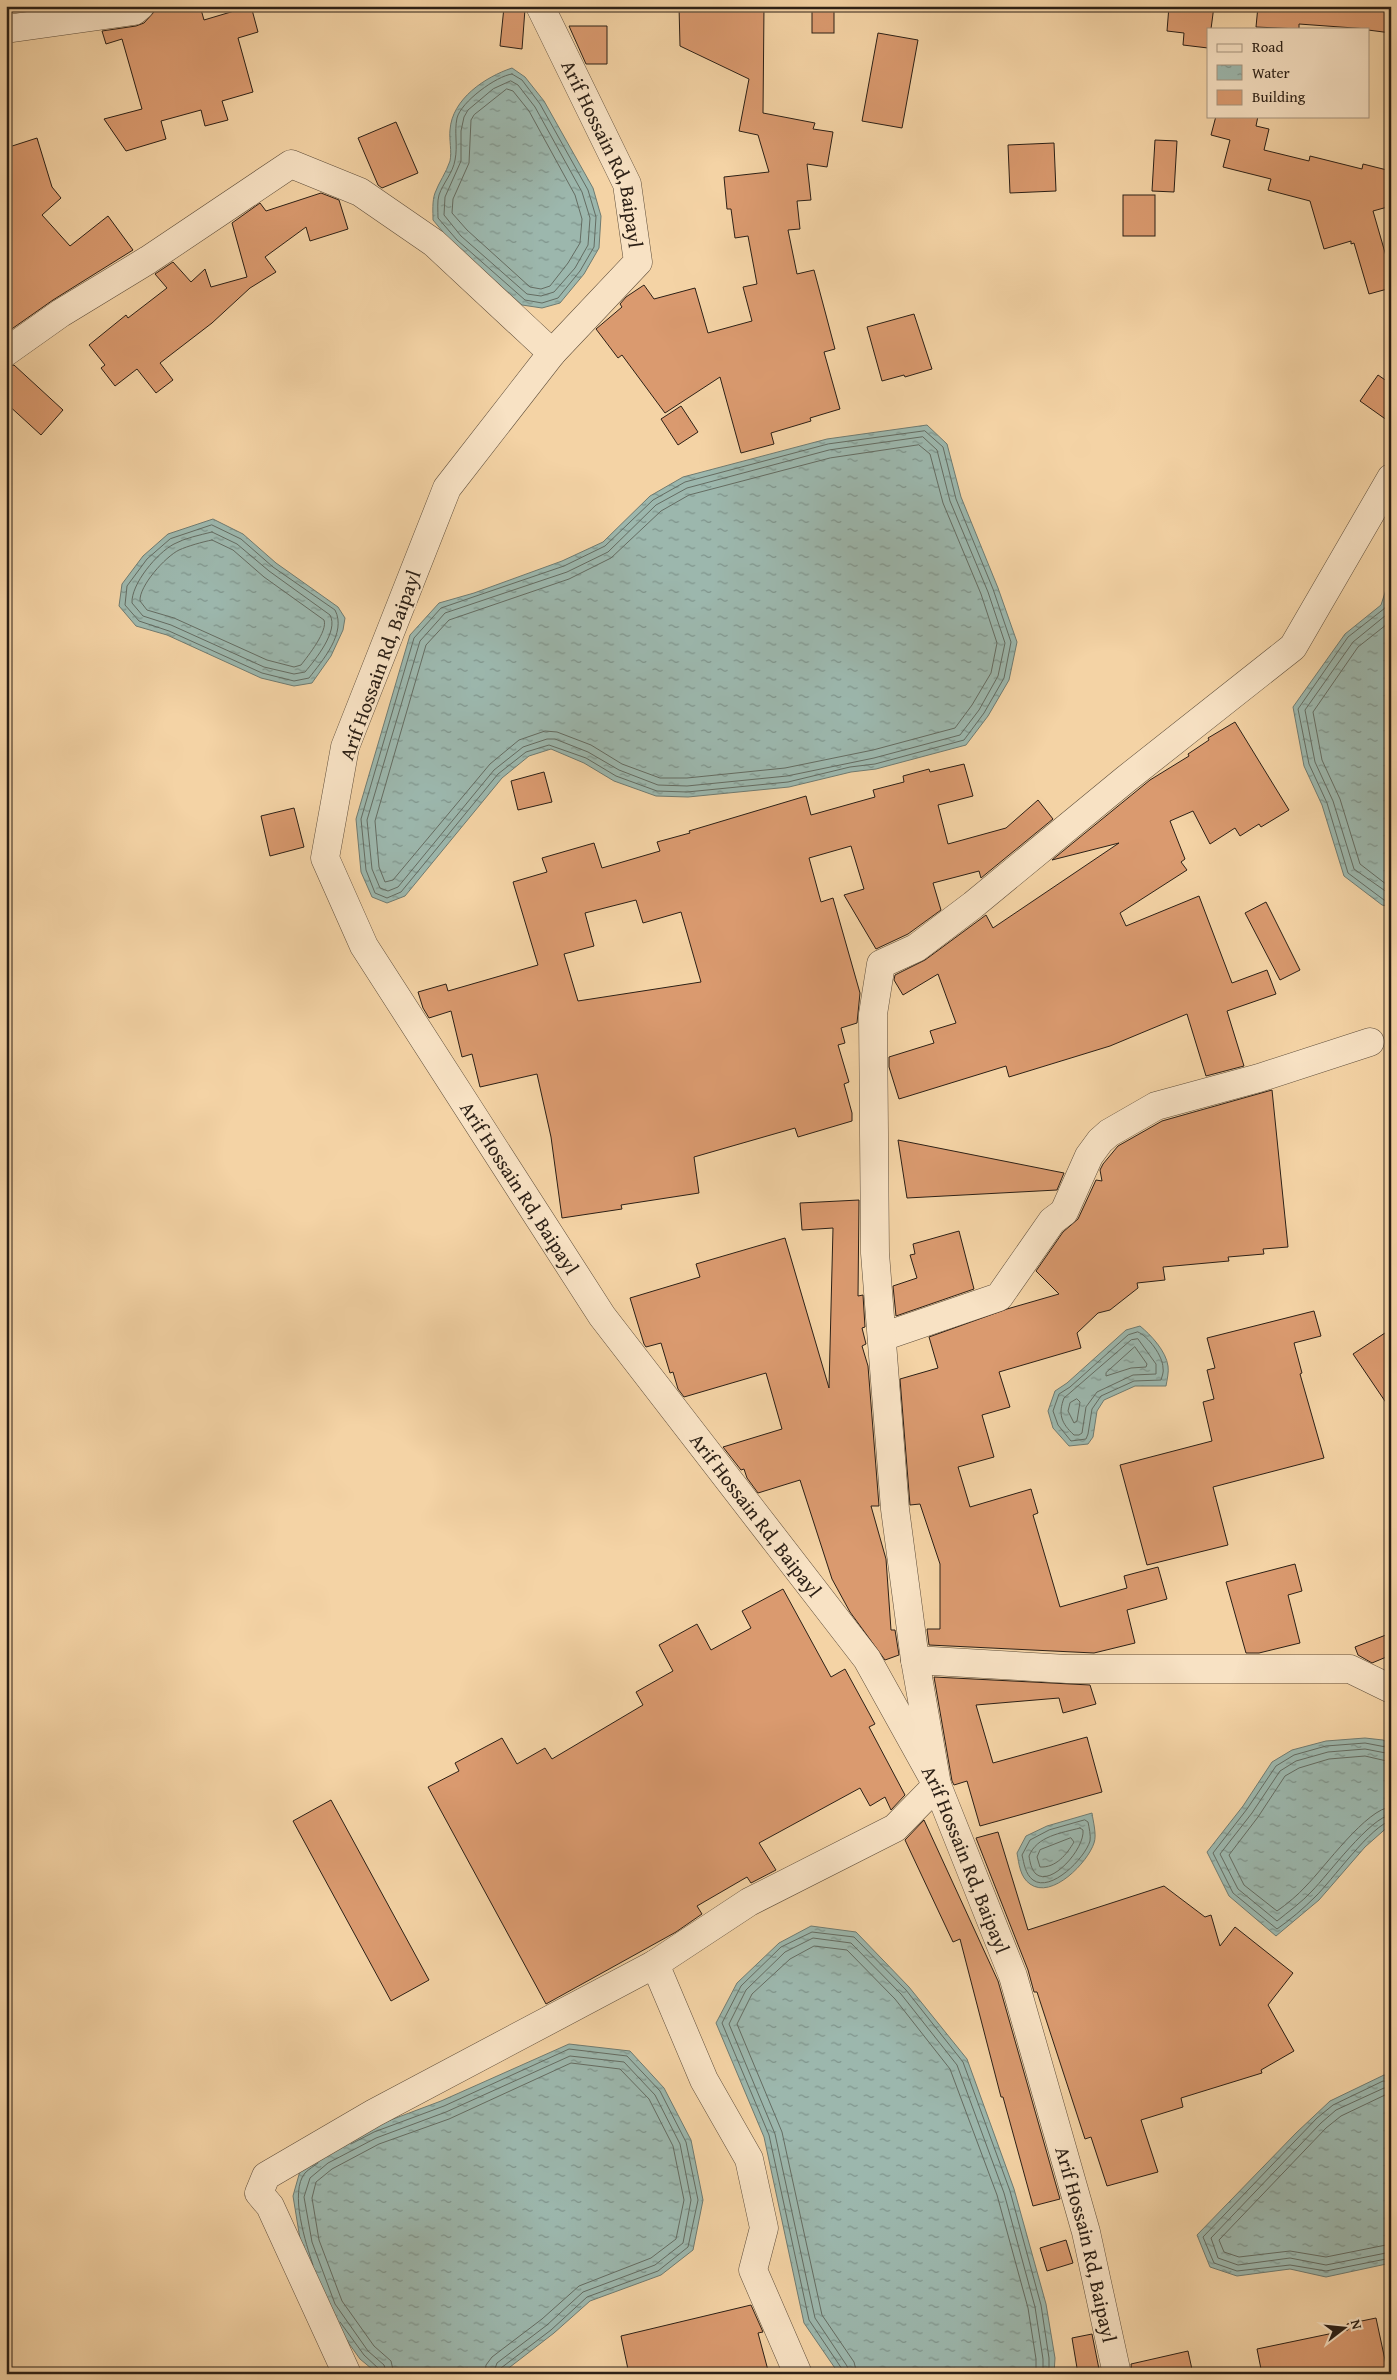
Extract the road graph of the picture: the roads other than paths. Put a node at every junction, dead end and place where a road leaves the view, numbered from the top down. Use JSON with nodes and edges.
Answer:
{"nodes":[{"id":1,"x":140,"y":6,"type":"edge"},
{"id":2,"x":540,"y":6,"type":"edge"},
{"id":3,"x":6,"y":29,"type":"edge"},
{"id":4,"x":6,"y":352,"type":"edge"},
{"id":5,"x":552,"y":353,"type":"junction"},
{"id":6,"x":1391,"y":478,"type":"edge"},
{"id":7,"x":1370,"y":1042,"type":"dead end"},
{"id":8,"x":882,"y":1337,"type":"junction"},
{"id":9,"x":915,"y":1660,"type":"junction"},
{"id":10,"x":1391,"y":1689,"type":"edge"},
{"id":11,"x":938,"y":1784,"type":"junction"},
{"id":12,"x":655,"y":1964,"type":"junction"},
{"id":13,"x":347,"y":2374,"type":"edge"},
{"id":14,"x":798,"y":2374,"type":"edge"},
{"id":15,"x":1117,"y":2374,"type":"edge"}],
"edges":[{"from":1,"to":3,"type":"street"},
{"from":2,"to":5,"type":"street","name":"Arif Hossain Rd, Baipayl"},
{"from":4,"to":5,"type":"street"},
{"from":5,"to":11,"type":"street","name":"Arif Hossain Rd, Baipayl"},
{"from":6,"to":8,"type":"street"},
{"from":7,"to":8,"type":"street"},
{"from":8,"to":9,"type":"street"},
{"from":9,"to":10,"type":"street"},
{"from":9,"to":11,"type":"street"},
{"from":11,"to":12,"type":"street"},
{"from":11,"to":15,"type":"street","name":"Arif Hossain Rd, Baipayl"},
{"from":12,"to":13,"type":"street"},
{"from":12,"to":14,"type":"street"}]}
